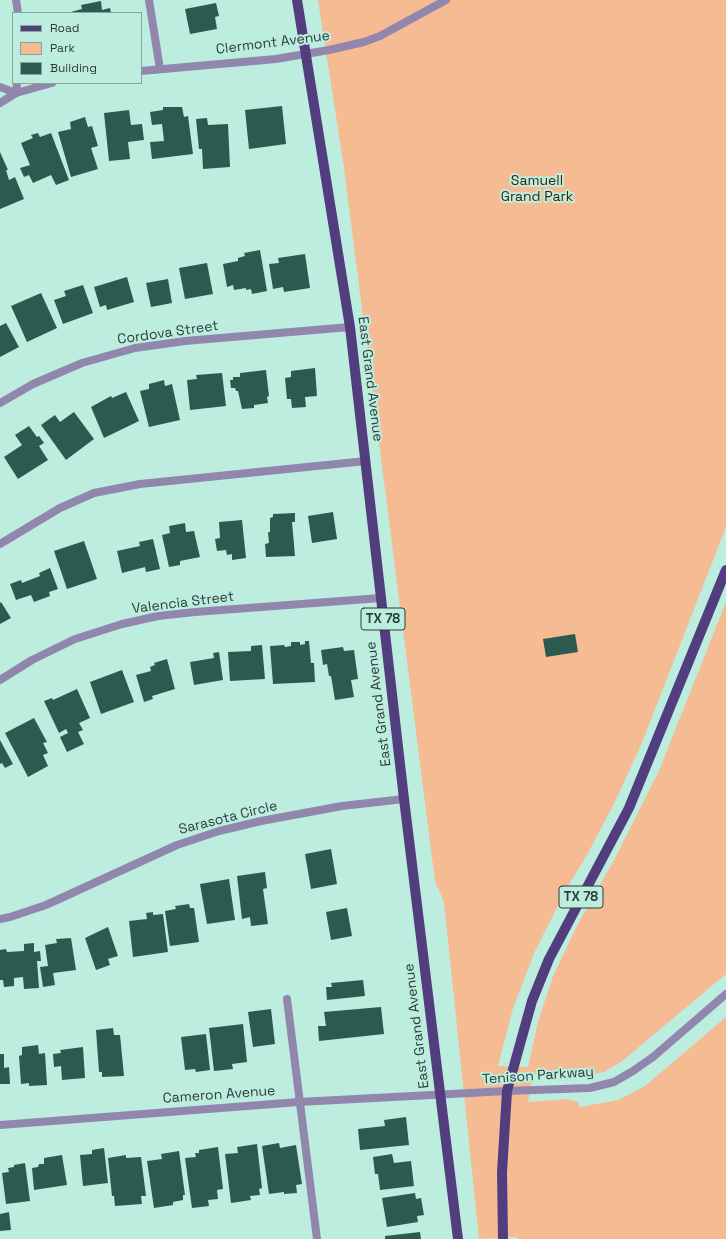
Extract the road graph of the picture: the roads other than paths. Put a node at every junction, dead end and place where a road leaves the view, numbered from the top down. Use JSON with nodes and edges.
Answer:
{"nodes":[{"id":1,"x":16,"y":0,"type":"edge"},
{"id":2,"x":149,"y":0,"type":"edge"},
{"id":3,"x":298,"y":0,"type":"edge"},
{"id":4,"x":446,"y":0,"type":"edge"},
{"id":5,"x":18,"y":12,"type":"edge"},
{"id":6,"x":306,"y":55,"type":"junction"},
{"id":7,"x":160,"y":69,"type":"junction"},
{"id":8,"x":142,"y":71,"type":"edge"},
{"id":9,"x":17,"y":84,"type":"edge"},
{"id":10,"x":48,"y":84,"type":"edge"},
{"id":11,"x":0,"y":87,"type":"edge"},
{"id":12,"x":16,"y":93,"type":"junction"},
{"id":13,"x":0,"y":103,"type":"edge"},
{"id":14,"x":350,"y":327,"type":"junction"},
{"id":15,"x":0,"y":403,"type":"edge"},
{"id":16,"x":366,"y":461,"type":"junction"},
{"id":17,"x":0,"y":544,"type":"edge"},
{"id":18,"x":726,"y":570,"type":"edge"},
{"id":19,"x":381,"y":598,"type":"junction"},
{"id":20,"x":0,"y":680,"type":"edge"},
{"id":21,"x":404,"y":799,"type":"junction"},
{"id":22,"x":0,"y":919,"type":"edge"},
{"id":23,"x":726,"y":994,"type":"edge"},
{"id":24,"x":287,"y":999,"type":"dead end"},
{"id":25,"x":507,"y":1091,"type":"junction"},
{"id":26,"x":440,"y":1095,"type":"junction"},
{"id":27,"x":299,"y":1102,"type":"junction"},
{"id":28,"x":0,"y":1125,"type":"edge"},
{"id":29,"x":317,"y":1239,"type":"edge"},
{"id":30,"x":458,"y":1239,"type":"edge"},
{"id":31,"x":503,"y":1239,"type":"edge"}],
"edges":[{"from":1,"to":5,"type":"street"},
{"from":2,"to":7,"type":"street"},
{"from":3,"to":6,"type":"main road","name":"East Grand Avenue","number":"TX 78"},
{"from":4,"to":6,"type":"street","name":"Clermont Avenue"},
{"from":6,"to":7,"type":"street","name":"Clermont Avenue"},
{"from":6,"to":14,"type":"main road","name":"East Grand Avenue","number":"TX 78"},
{"from":7,"to":8,"type":"street","name":"Clermont Avenue"},
{"from":9,"to":12,"type":"street"},
{"from":10,"to":12,"type":"street"},
{"from":11,"to":12,"type":"street"},
{"from":12,"to":13,"type":"street"},
{"from":14,"to":15,"type":"street","name":"Cordova Street"},
{"from":14,"to":16,"type":"main road","name":"East Grand Avenue","number":"TX 78"},
{"from":16,"to":17,"type":"street"},
{"from":16,"to":19,"type":"main road","name":"East Grand Avenue","number":"TX 78"},
{"from":18,"to":25,"type":"main road","number":"TX 78"},
{"from":19,"to":20,"type":"street","name":"Valencia Street"},
{"from":19,"to":21,"type":"main road","name":"East Grand Avenue","number":"TX 78"},
{"from":21,"to":22,"type":"street","name":"Sarasota Circle"},
{"from":21,"to":26,"type":"main road","name":"East Grand Avenue","number":"TX 78"},
{"from":23,"to":25,"type":"street","name":"Tenison Parkway"},
{"from":24,"to":27,"type":"street"},
{"from":25,"to":26,"type":"street","name":"Tenison Parkway"},
{"from":25,"to":31,"type":"main road","number":"TX 78"},
{"from":26,"to":27,"type":"street","name":"Cameron Avenue"},
{"from":26,"to":30,"type":"main road","name":"East Grand Avenue","number":"TX 78"},
{"from":27,"to":28,"type":"street","name":"Cameron Avenue"},
{"from":27,"to":29,"type":"street"}]}
